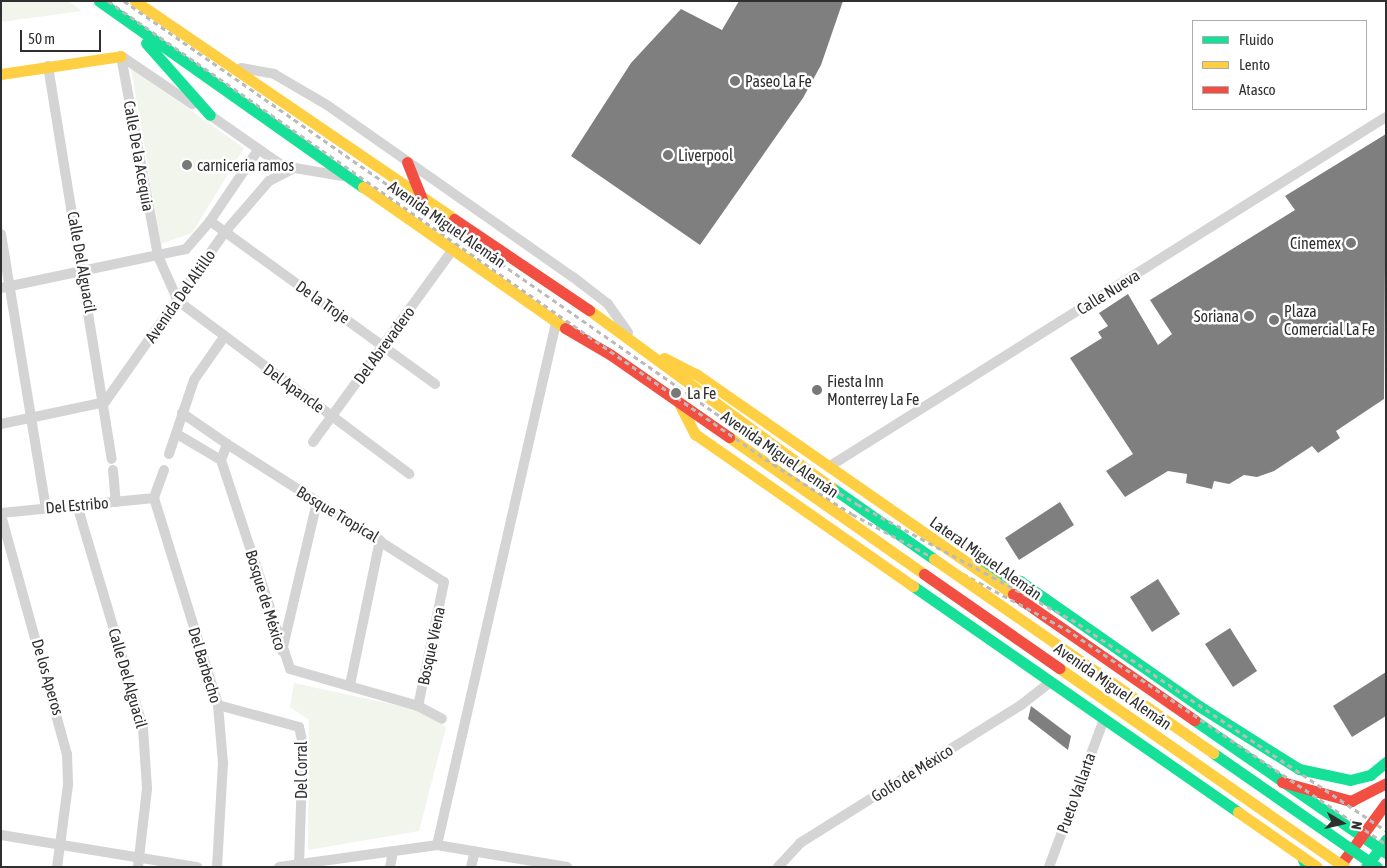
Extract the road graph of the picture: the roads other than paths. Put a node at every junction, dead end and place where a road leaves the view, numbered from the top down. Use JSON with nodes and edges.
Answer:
{"nodes":[{"id":1,"x":99,"y":1,"type":"edge"},
{"id":2,"x":135,"y":1,"type":"edge"},
{"id":3,"x":125,"y":20,"type":"junction"},
{"id":4,"x":121,"y":56,"type":"junction"},
{"id":5,"x":48,"y":66,"type":"junction"},
{"id":6,"x":227,"y":66,"type":"junction"},
{"id":7,"x":1,"y":74,"type":"edge"},
{"id":8,"x":210,"y":115,"type":"junction"},
{"id":9,"x":1386,"y":117,"type":"edge"},
{"id":10,"x":258,"y":150,"type":"junction"},
{"id":11,"x":407,"y":162,"type":"junction"},
{"id":12,"x":287,"y":169,"type":"junction"},
{"id":13,"x":354,"y":178,"type":"junction"},
{"id":14,"x":422,"y":199,"type":"junction"},
{"id":15,"x":210,"y":221,"type":"junction"},
{"id":16,"x":224,"y":233,"type":"junction"},
{"id":17,"x":1,"y":234,"type":"edge"},
{"id":18,"x":454,"y":248,"type":"junction"},
{"id":19,"x":158,"y":256,"type":"junction"},
{"id":20,"x":84,"y":270,"type":"junction"},
{"id":21,"x":6,"y":287,"type":"edge"},
{"id":22,"x":178,"y":301,"type":"junction"},
{"id":23,"x":556,"y":323,"type":"junction"},
{"id":24,"x":224,"y":338,"type":"junction"},
{"id":25,"x":631,"y":339,"type":"junction"},
{"id":26,"x":384,"y":344,"type":"junction"},
{"id":27,"x":648,"y":354,"type":"junction"},
{"id":28,"x":435,"y":384,"type":"dead end"},
{"id":29,"x":105,"y":402,"type":"junction"},
{"id":30,"x":680,"y":405,"type":"junction"},
{"id":31,"x":182,"y":413,"type":"junction"},
{"id":32,"x":333,"y":416,"type":"junction"},
{"id":33,"x":31,"y":418,"type":"junction"},
{"id":34,"x":1,"y":424,"type":"edge"},
{"id":35,"x":177,"y":434,"type":"junction"},
{"id":36,"x":313,"y":442,"type":"dead end"},
{"id":37,"x":227,"y":444,"type":"junction"},
{"id":38,"x":169,"y":454,"type":"dead end"},
{"id":39,"x":112,"y":459,"type":"dead end"},
{"id":40,"x":221,"y":460,"type":"junction"},
{"id":41,"x":830,"y":466,"type":"junction"},
{"id":42,"x":113,"y":470,"type":"dead end"},
{"id":43,"x":164,"y":470,"type":"dead end"},
{"id":44,"x":409,"y":474,"type":"dead end"},
{"id":45,"x":154,"y":498,"type":"junction"},
{"id":46,"x":116,"y":502,"type":"junction"},
{"id":47,"x":317,"y":502,"type":"junction"},
{"id":48,"x":77,"y":505,"type":"junction"},
{"id":49,"x":46,"y":508,"type":"junction"},
{"id":50,"x":1,"y":514,"type":"edge"},
{"id":51,"x":380,"y":540,"type":"junction"},
{"id":52,"x":973,"y":568,"type":"junction"},
{"id":53,"x":444,"y":587,"type":"joint"},
{"id":54,"x":282,"y":652,"type":"junction"},
{"id":55,"x":1050,"y":682,"type":"junction"},
{"id":56,"x":350,"y":685,"type":"junction"},
{"id":57,"x":218,"y":705,"type":"junction"},
{"id":58,"x":418,"y":706,"type":"junction"},
{"id":59,"x":1198,"y":706,"type":"junction"},
{"id":60,"x":1191,"y":718,"type":"junction"},
{"id":61,"x":442,"y":719,"type":"dead end"},
{"id":62,"x":1104,"y":719,"type":"junction"},
{"id":63,"x":1386,"y":762,"type":"edge"},
{"id":64,"x":1282,"y":782,"type":"junction"},
{"id":65,"x":1386,"y":783,"type":"edge"},
{"id":66,"x":1303,"y":796,"type":"junction"},
{"id":67,"x":1386,"y":803,"type":"edge"},
{"id":68,"x":1,"y":835,"type":"edge"},
{"id":69,"x":1361,"y":835,"type":"junction"},
{"id":70,"x":1280,"y":842,"type":"junction"},
{"id":71,"x":61,"y":843,"type":"junction"},
{"id":72,"x":437,"y":845,"type":"junction"},
{"id":73,"x":1384,"y":846,"type":"edge"},
{"id":74,"x":475,"y":851,"type":"junction"},
{"id":75,"x":394,"y":852,"type":"junction"},
{"id":76,"x":139,"y":861,"type":"edge"},
{"id":77,"x":1304,"y":862,"type":"edge"},
{"id":78,"x":546,"y":865,"type":"edge"},
{"id":79,"x":299,"y":866,"type":"edge"},
{"id":80,"x":57,"y":867,"type":"edge"},
{"id":81,"x":197,"y":867,"type":"edge"},
{"id":82,"x":217,"y":867,"type":"edge"},
{"id":83,"x":279,"y":867,"type":"edge"},
{"id":84,"x":390,"y":867,"type":"edge"},
{"id":85,"x":471,"y":867,"type":"edge"},
{"id":86,"x":567,"y":867,"type":"edge"},
{"id":87,"x":778,"y":867,"type":"edge"},
{"id":88,"x":1049,"y":867,"type":"edge"},
{"id":89,"x":1317,"y":867,"type":"edge"},
{"id":90,"x":1339,"y":867,"type":"edge"},
{"id":91,"x":1344,"y":867,"type":"edge"},
{"id":92,"x":1366,"y":867,"type":"edge"},
{"id":93,"x":1377,"y":867,"type":"edge"}],
"edges":[{"from":1,"to":3,"type":"main road","name":"Avenida Miguel Alemán"},
{"from":2,"to":6,"type":"main road","name":"Avenida Miguel Alemán"},
{"from":3,"to":8,"type":"main road"},
{"from":3,"to":13,"type":"main road","name":"Avenida Miguel Alemán"},
{"from":4,"to":5,"type":"main road"},
{"from":4,"to":8,"type":"street"},
{"from":4,"to":19,"type":"street","name":"Calle De la Acequia"},
{"from":5,"to":7,"type":"main road"},
{"from":5,"to":20,"type":"street","name":"Calle Del Alguacil"},
{"from":6,"to":11,"type":"street"},
{"from":6,"to":14,"type":"main road","name":"Avenida Miguel Alemán"},
{"from":8,"to":10,"type":"street"},
{"from":9,"to":41,"type":"street","name":"Calle Nueva"},
{"from":10,"to":12,"type":"street"},
{"from":10,"to":15,"type":"street"},
{"from":11,"to":14,"type":"main road"},
{"from":11,"to":25,"type":"street"},
{"from":12,"to":13,"type":"street"},
{"from":12,"to":16,"type":"street","name":"Avenida Del Altillo"},
{"from":13,"to":18,"type":"main road","name":"Avenida Miguel Alemán"},
{"from":14,"to":25,"type":"main road","name":"Avenida Miguel Alemán"},
{"from":15,"to":16,"type":"street","name":"De la Troje"},
{"from":15,"to":19,"type":"street"},
{"from":16,"to":22,"type":"street","name":"Avenida Del Altillo"},
{"from":16,"to":26,"type":"street","name":"De la Troje"},
{"from":17,"to":21,"type":"street"},
{"from":18,"to":23,"type":"main road","name":"Avenida Miguel Alemán"},
{"from":18,"to":26,"type":"street","name":"Del Abrevadero"},
{"from":19,"to":20,"type":"street"},
{"from":19,"to":22,"type":"street","name":"Calle De la Acequia"},
{"from":20,"to":21,"type":"street"},
{"from":20,"to":29,"type":"street","name":"Calle Del Alguacil"},
{"from":21,"to":33,"type":"street"},
{"from":22,"to":24,"type":"street","name":"Del Apancle"},
{"from":22,"to":29,"type":"street","name":"Avenida Del Altillo"},
{"from":23,"to":30,"type":"main road","name":"Avenida Miguel Alemán"},
{"from":23,"to":72,"type":"street"},
{"from":24,"to":31,"type":"street"},
{"from":24,"to":32,"type":"street","name":"Del Apancle"},
{"from":25,"to":27,"type":"main road","name":"Avenida Miguel Alemán"},
{"from":26,"to":28,"type":"street","name":"De la Troje"},
{"from":26,"to":32,"type":"street","name":"Del Abrevadero"},
{"from":27,"to":41,"type":"main road","name":"Lateral Miguel Alemán"},
{"from":27,"to":93,"type":"main road","name":"Avenida Miguel Alemán","bridge":true},
{"from":29,"to":33,"type":"street"},
{"from":29,"to":39,"type":"street","name":"Calle Del Alguacil"},
{"from":30,"to":55,"type":"main road"},
{"from":30,"to":91,"type":"main road","name":"Avenida Miguel Alemán","bridge":true},
{"from":31,"to":35,"type":"street"},
{"from":31,"to":37,"type":"street","name":"Bosque Tropical"},
{"from":32,"to":36,"type":"street","name":"Del Abrevadero"},
{"from":32,"to":44,"type":"street","name":"Del Apancle"},
{"from":33,"to":34,"type":"street"},
{"from":33,"to":49,"type":"street"},
{"from":35,"to":38,"type":"street"},
{"from":35,"to":40,"type":"street"},
{"from":37,"to":40,"type":"street"},
{"from":37,"to":47,"type":"street","name":"Bosque Tropical"},
{"from":40,"to":54,"type":"street","name":"Bosque de México"},
{"from":41,"to":52,"type":"main road","name":"Lateral Miguel Alemán"},
{"from":42,"to":46,"type":"street"},
{"from":43,"to":45,"type":"street"},
{"from":45,"to":46,"type":"street","name":"Del Estribo"},
{"from":45,"to":57,"type":"street","name":"Del Barbecho"},
{"from":46,"to":48,"type":"street","name":"Del Estribo"},
{"from":47,"to":51,"type":"street","name":"Bosque Tropical"},
{"from":47,"to":54,"type":"street"},
{"from":48,"to":49,"type":"street","name":"Del Estribo"},
{"from":48,"to":76,"type":"street","name":"Calle Del Alguacil"},
{"from":49,"to":50,"type":"street","name":"Del Estribo"},
{"from":50,"to":71,"type":"street","name":"De los Aperos"},
{"from":51,"to":53,"type":"street","name":"Bosque Tropical"},
{"from":51,"to":56,"type":"street"},
{"from":52,"to":59,"type":"main road"},
{"from":52,"to":60,"type":"main road","name":"Lateral Miguel Alemán"},
{"from":53,"to":58,"type":"street","name":"Bosque Viena"},
{"from":54,"to":56,"type":"street","name":"Bosque de México"},
{"from":55,"to":62,"type":"main road"},
{"from":55,"to":87,"type":"street","name":"Golfo de México"},
{"from":56,"to":58,"type":"street","name":"Bosque de México"},
{"from":57,"to":79,"type":"street","name":"Del Corral"},
{"from":57,"to":82,"type":"street","name":"Del Barbecho"},
{"from":58,"to":61,"type":"street","name":"Bosque de México"},
{"from":59,"to":60,"type":"main road"},
{"from":59,"to":63,"type":"main road"},
{"from":60,"to":64,"type":"main road","name":"Lateral Miguel Alemán"},
{"from":62,"to":70,"type":"main road"},
{"from":62,"to":88,"type":"street","name":"Pueto Vallarta"},
{"from":64,"to":65,"type":"main road"},
{"from":64,"to":66,"type":"main road","name":"Lateral Miguel Alemán"},
{"from":66,"to":69,"type":"main road","name":"Lateral Miguel Alemán"},
{"from":66,"to":70,"type":"main road"},
{"from":67,"to":69,"type":"main road"},
{"from":68,"to":71,"type":"street"},
{"from":69,"to":73,"type":"main road","name":"Lateral Miguel Alemán"},
{"from":69,"to":90,"type":"main road"},
{"from":70,"to":77,"type":"main road"},
{"from":71,"to":76,"type":"street"},
{"from":71,"to":80,"type":"street","name":"De los Aperos"},
{"from":72,"to":74,"type":"street"},
{"from":72,"to":75,"type":"street"},
{"from":73,"to":92,"type":"main road"},
{"from":74,"to":78,"type":"street"},
{"from":74,"to":85,"type":"street"},
{"from":75,"to":79,"type":"street"},
{"from":75,"to":84,"type":"street"},
{"from":76,"to":81,"type":"street"},
{"from":77,"to":89,"type":"main road"},
{"from":78,"to":86,"type":"street"},
{"from":79,"to":83,"type":"street"}]}
